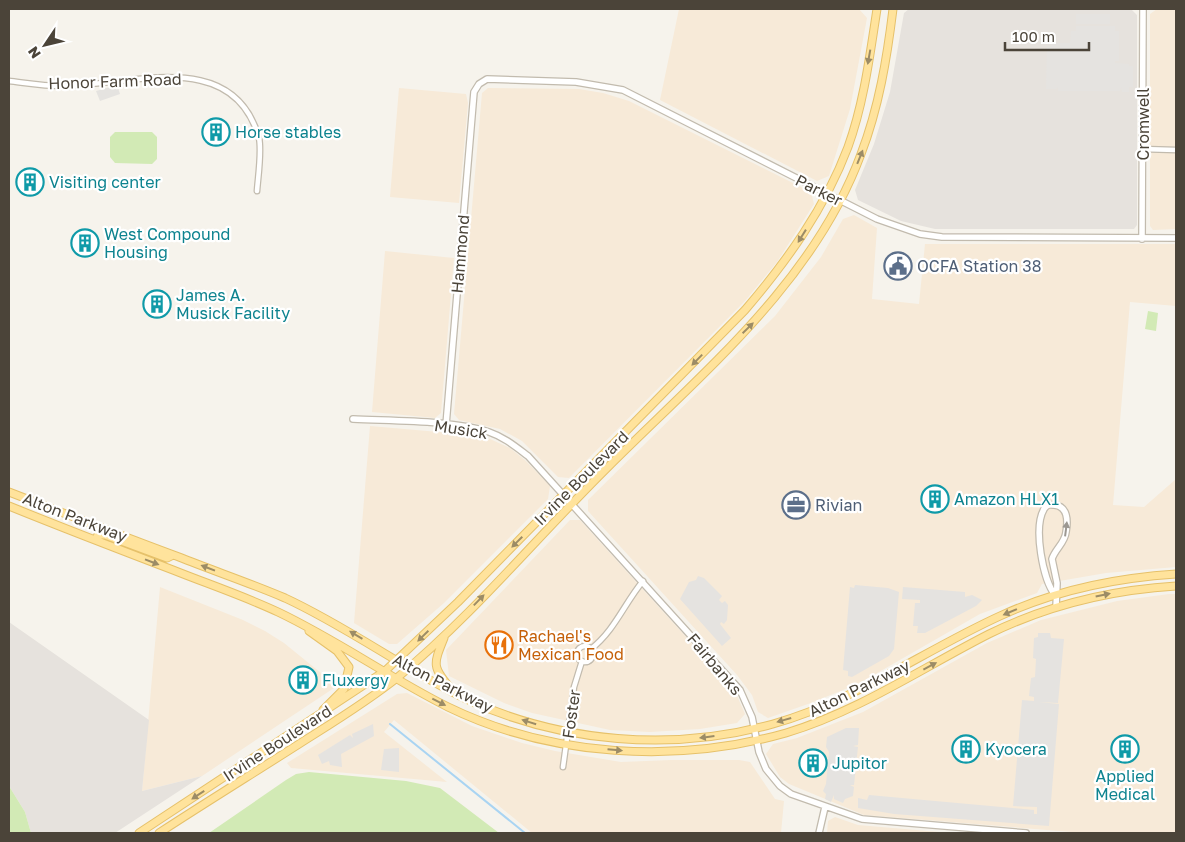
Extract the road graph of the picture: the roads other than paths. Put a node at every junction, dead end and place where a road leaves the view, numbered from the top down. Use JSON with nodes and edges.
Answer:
{"nodes":[{"id":1,"x":877,"y":9,"type":"edge"},
{"id":2,"x":893,"y":9,"type":"edge"},
{"id":3,"x":1143,"y":9,"type":"edge"},
{"id":4,"x":9,"y":82,"type":"edge"},
{"id":5,"x":479,"y":84,"type":"joint"},
{"id":6,"x":1142,"y":149,"type":"junction"},
{"id":7,"x":1176,"y":150,"type":"edge"},
{"id":8,"x":257,"y":192,"type":"dead end"},
{"id":9,"x":827,"y":194,"type":"junction"},
{"id":10,"x":839,"y":201,"type":"junction"},
{"id":11,"x":1142,"y":238,"type":"junction"},
{"id":12,"x":1176,"y":238,"type":"edge"},
{"id":13,"x":354,"y":418,"type":"dead end"},
{"id":14,"x":446,"y":425,"type":"junction"},
{"id":15,"x":9,"y":492,"type":"edge"},
{"id":16,"x":563,"y":494,"type":"junction"},
{"id":17,"x":571,"y":504,"type":"junction"},
{"id":18,"x":9,"y":506,"type":"edge"},
{"id":19,"x":95,"y":540,"type":"junction"},
{"id":20,"x":173,"y":555,"type":"junction"},
{"id":21,"x":1176,"y":574,"type":"edge"},
{"id":22,"x":643,"y":581,"type":"junction"},
{"id":23,"x":1176,"y":586,"type":"edge"},
{"id":24,"x":1055,"y":595,"type":"junction"},
{"id":25,"x":1056,"y":607,"type":"junction"},
{"id":26,"x":288,"y":617,"type":"junction"},
{"id":27,"x":445,"y":635,"type":"junction"},
{"id":28,"x":591,"y":648,"type":"junction"},
{"id":29,"x":397,"y":661,"type":"junction"},
{"id":30,"x":582,"y":661,"type":"junction"},
{"id":31,"x":409,"y":668,"type":"junction"},
{"id":32,"x":385,"y":671,"type":"junction"},
{"id":33,"x":397,"y":678,"type":"junction"},
{"id":34,"x":454,"y":693,"type":"junction"},
{"id":35,"x":308,"y":723,"type":"junction"},
{"id":36,"x":755,"y":728,"type":"junction"},
{"id":37,"x":569,"y":732,"type":"junction"},
{"id":38,"x":757,"y":740,"type":"junction"},
{"id":39,"x":567,"y":744,"type":"junction"},
{"id":40,"x":563,"y":767,"type":"dead end"},
{"id":41,"x":825,"y":807,"type":"junction"},
{"id":42,"x":139,"y":833,"type":"edge"},
{"id":43,"x":159,"y":833,"type":"edge"},
{"id":44,"x":819,"y":833,"type":"edge"},
{"id":45,"x":1026,"y":833,"type":"edge"}],
"edges":[{"from":1,"to":9,"type":"main road","name":"Irvine Boulevard","one_way":true},
{"from":10,"to":2,"type":"main road","name":"Irvine Boulevard","one_way":true},
{"from":3,"to":6,"type":"street","name":"Cromwell"},
{"from":4,"to":8,"type":"street","name":"Honor Farm Road"},
{"from":5,"to":9,"type":"street","name":"Parker"},
{"from":5,"to":14,"type":"street","name":"Hammond"},
{"from":6,"to":7,"type":"street"},
{"from":6,"to":11,"type":"street","name":"Cromwell"},
{"from":9,"to":10,"type":"street","name":"Parker"},
{"from":9,"to":16,"type":"main road","name":"Irvine Boulevard","one_way":true},
{"from":10,"to":11,"type":"street","name":"Parker"},
{"from":17,"to":10,"type":"main road","name":"Irvine Boulevard","one_way":true},
{"from":11,"to":12,"type":"street","name":"Parker"},
{"from":13,"to":14,"type":"street","name":"Musick"},
{"from":14,"to":16,"type":"street","name":"Musick"},
{"from":15,"to":20,"type":"main road","name":"Alton Parkway"},
{"from":16,"to":17,"type":"street","name":"Musick"},
{"from":16,"to":29,"type":"main road","name":"Irvine Boulevard","one_way":true},
{"from":17,"to":22,"type":"street","name":"Fairbanks"},
{"from":27,"to":17,"type":"main road","name":"Irvine Boulevard","one_way":true},
{"from":18,"to":19,"type":"main road","name":"Alton Parkway"},
{"from":19,"to":20,"type":"main road"},
{"from":19,"to":26,"type":"main road","name":"Alton Parkway","one_way":true},
{"from":29,"to":20,"type":"main road","name":"Alton Parkway","one_way":true},
{"from":21,"to":24,"type":"main road","name":"Alton Parkway"},
{"from":22,"to":28,"type":"street"},
{"from":22,"to":36,"type":"street","name":"Fairbanks"},
{"from":25,"to":23,"type":"main road","name":"Alton Parkway","one_way":true},
{"from":24,"to":24,"type":"street","one_way":true},
{"from":24,"to":25,"type":"street"},
{"from":24,"to":36,"type":"main road","name":"Alton Parkway","one_way":true},
{"from":38,"to":25,"type":"main road","name":"Alton Parkway","one_way":true},
{"from":26,"to":32,"type":"main road","name":"Alton Parkway"},
{"from":26,"to":35,"type":"main road"},
{"from":27,"to":31,"type":"main road","name":"Irvine Boulevard"},
{"from":27,"to":34,"type":"main road"},
{"from":28,"to":30,"type":"street"},
{"from":28,"to":30,"type":"street"},
{"from":29,"to":31,"type":"main road","name":"Alton Parkway"},
{"from":29,"to":32,"type":"main road","name":"Irvine Boulevard"},
{"from":30,"to":37,"type":"street","name":"Foster"},
{"from":31,"to":33,"type":"main road","name":"Irvine Boulevard"},
{"from":31,"to":34,"type":"main road","name":"Alton Parkway"},
{"from":32,"to":33,"type":"main road","name":"Alton Parkway"},
{"from":32,"to":35,"type":"main road","name":"Irvine Boulevard"},
{"from":33,"to":39,"type":"main road","name":"Alton Parkway","one_way":true},
{"from":33,"to":43,"type":"main road","name":"Irvine Boulevard"},
{"from":37,"to":34,"type":"main road","name":"Alton Parkway","one_way":true},
{"from":35,"to":42,"type":"main road","name":"Irvine Boulevard","one_way":true},
{"from":36,"to":37,"type":"main road","name":"Alton Parkway","one_way":true},
{"from":36,"to":38,"type":"street","name":"Fairbanks"},
{"from":37,"to":39,"type":"street","name":"Foster"},
{"from":39,"to":38,"type":"main road","name":"Alton Parkway","one_way":true},
{"from":38,"to":41,"type":"street","name":"Fairbanks"},
{"from":39,"to":40,"type":"street","name":"Foster"},
{"from":41,"to":44,"type":"street"},
{"from":41,"to":45,"type":"street","name":"Fairbanks"}]}
